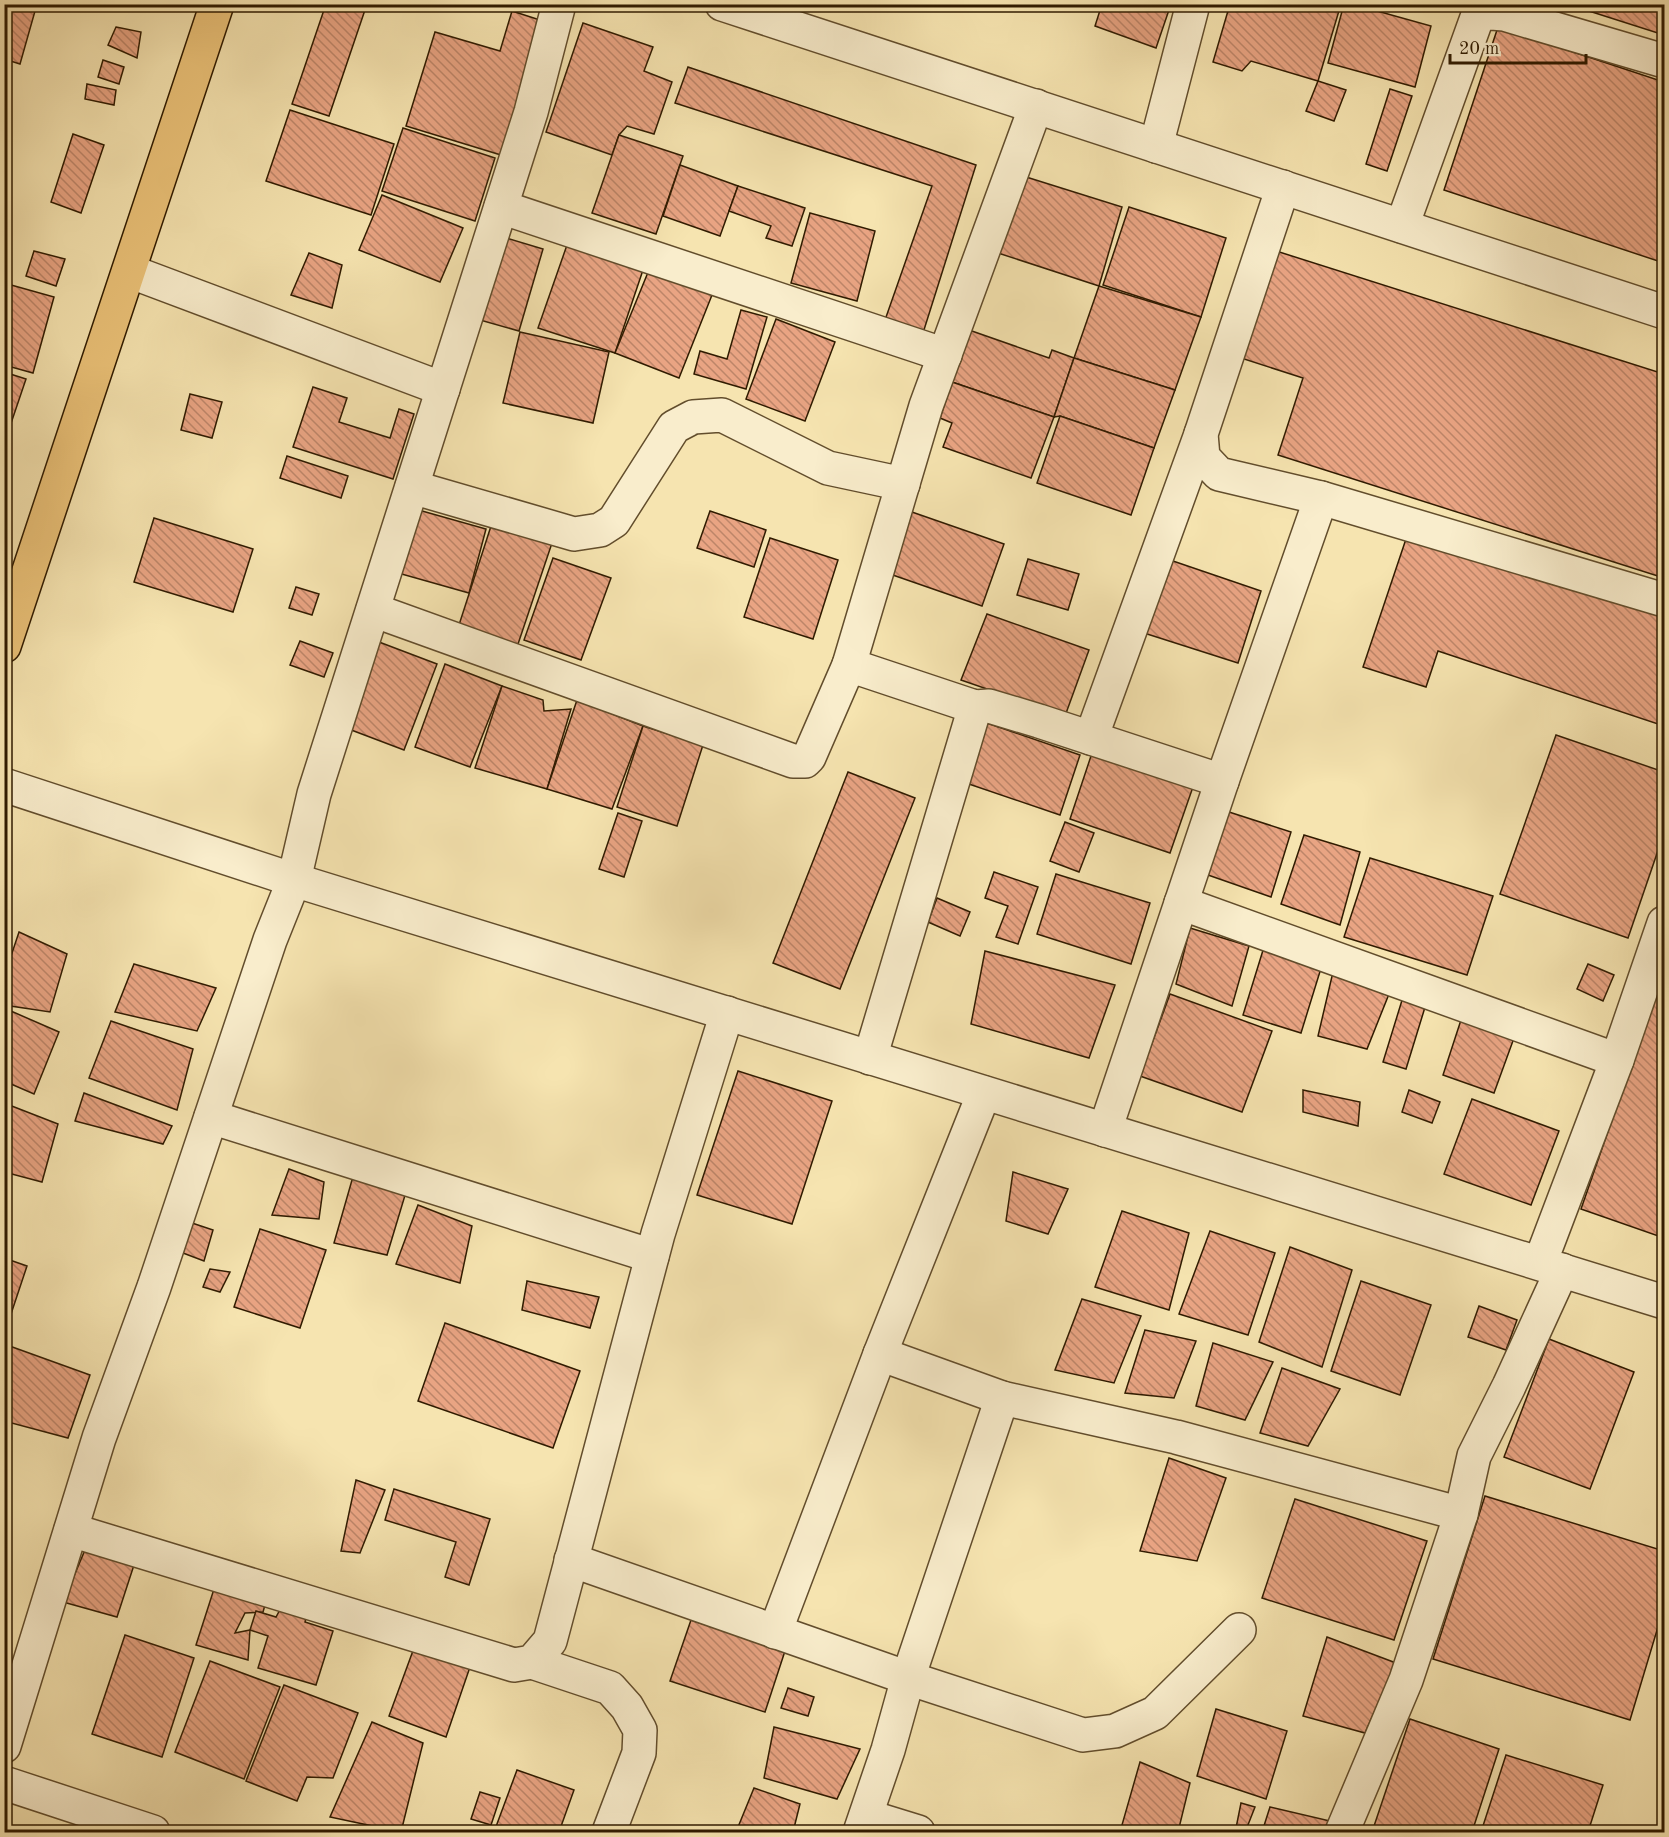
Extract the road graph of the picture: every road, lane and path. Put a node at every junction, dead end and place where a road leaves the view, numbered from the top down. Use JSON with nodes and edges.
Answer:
{"nodes":[{"id":1,"x":217,"y":4,"type":"edge"},
{"id":2,"x":559,"y":4,"type":"edge"},
{"id":3,"x":722,"y":4,"type":"edge"},
{"id":4,"x":1193,"y":4,"type":"edge"},
{"id":5,"x":1480,"y":8,"type":"edge"},
{"id":6,"x":1665,"y":60,"type":"edge"},
{"id":7,"x":1036,"y":106,"type":"junction"},
{"id":8,"x":1155,"y":146,"type":"junction"},
{"id":9,"x":1283,"y":187,"type":"junction"},
{"id":10,"x":501,"y":207,"type":"junction"},
{"id":11,"x":1402,"y":226,"type":"junction"},
{"id":12,"x":129,"y":271,"type":"junction"},
{"id":13,"x":1665,"y":312,"type":"edge"},
{"id":14,"x":945,"y":355,"type":"junction"},
{"id":15,"x":443,"y":389,"type":"junction"},
{"id":16,"x":1201,"y":434,"type":"junction"},
{"id":17,"x":903,"y":484,"type":"junction"},
{"id":18,"x":412,"y":487,"type":"junction"},
{"id":19,"x":1321,"y":498,"type":"junction"},
{"id":20,"x":1665,"y":600,"type":"edge"},
{"id":21,"x":373,"y":610,"type":"junction"},
{"id":22,"x":4,"y":646,"type":"edge"},
{"id":23,"x":849,"y":665,"type":"junction"},
{"id":24,"x":975,"y":707,"type":"junction"},
{"id":25,"x":1091,"y":738,"type":"junction"},
{"id":26,"x":1222,"y":781,"type":"junction"},
{"id":27,"x":4,"y":785,"type":"edge"},
{"id":28,"x":294,"y":880,"type":"junction"},
{"id":29,"x":1181,"y":903,"type":"junction"},
{"id":30,"x":1665,"y":923,"type":"edge"},
{"id":31,"x":727,"y":1013,"type":"junction"},
{"id":32,"x":870,"y":1058,"type":"junction"},
{"id":33,"x":1617,"y":1060,"type":"junction"},
{"id":34,"x":984,"y":1093,"type":"junction"},
{"id":35,"x":211,"y":1117,"type":"junction"},
{"id":36,"x":1105,"y":1130,"type":"junction"},
{"id":37,"x":652,"y":1256,"type":"junction"},
{"id":38,"x":1551,"y":1267,"type":"junction"},
{"id":39,"x":1665,"y":1302,"type":"edge"},
{"id":40,"x":880,"y":1354,"type":"junction"},
{"id":41,"x":1002,"y":1398,"type":"junction"},
{"id":42,"x":1461,"y":1514,"type":"junction"},
{"id":43,"x":71,"y":1530,"type":"junction"},
{"id":44,"x":571,"y":1560,"type":"junction"},
{"id":45,"x":1239,"y":1630,"type":"dead end"},
{"id":46,"x":775,"y":1632,"type":"junction"},
{"id":47,"x":532,"y":1662,"type":"junction"},
{"id":48,"x":908,"y":1678,"type":"junction"},
{"id":49,"x":4,"y":1746,"type":"edge"},
{"id":50,"x":4,"y":1784,"type":"edge"},
{"id":51,"x":863,"y":1824,"type":"edge"},
{"id":52,"x":153,"y":1833,"type":"edge"},
{"id":53,"x":609,"y":1833,"type":"edge"},
{"id":54,"x":918,"y":1833,"type":"edge"},
{"id":55,"x":1342,"y":1833,"type":"edge"}],
"edges":[{"from":1,"to":12,"type":"main road"},
{"from":2,"to":10,"type":"street"},
{"from":3,"to":7,"type":"street"},
{"from":4,"to":8,"type":"street"},
{"from":5,"to":6,"type":"street"},
{"from":5,"to":11,"type":"street"},
{"from":7,"to":8,"type":"street"},
{"from":7,"to":14,"type":"street"},
{"from":8,"to":9,"type":"street"},
{"from":9,"to":11,"type":"street"},
{"from":9,"to":16,"type":"street"},
{"from":10,"to":14,"type":"street"},
{"from":10,"to":15,"type":"street"},
{"from":11,"to":13,"type":"street"},
{"from":12,"to":15,"type":"street"},
{"from":12,"to":22,"type":"main road"},
{"from":14,"to":17,"type":"street"},
{"from":15,"to":18,"type":"street"},
{"from":16,"to":19,"type":"street"},
{"from":16,"to":25,"type":"street"},
{"from":17,"to":18,"type":"street"},
{"from":17,"to":23,"type":"street"},
{"from":18,"to":21,"type":"street"},
{"from":19,"to":20,"type":"street"},
{"from":19,"to":26,"type":"street"},
{"from":21,"to":23,"type":"street"},
{"from":21,"to":28,"type":"street"},
{"from":23,"to":24,"type":"street"},
{"from":24,"to":25,"type":"street"},
{"from":24,"to":32,"type":"street"},
{"from":25,"to":26,"type":"street"},
{"from":26,"to":29,"type":"street"},
{"from":27,"to":28,"type":"street"},
{"from":28,"to":31,"type":"street"},
{"from":28,"to":35,"type":"street"},
{"from":29,"to":33,"type":"street"},
{"from":29,"to":36,"type":"street"},
{"from":30,"to":33,"type":"street"},
{"from":31,"to":32,"type":"street"},
{"from":31,"to":37,"type":"street"},
{"from":32,"to":34,"type":"street"},
{"from":33,"to":38,"type":"street"},
{"from":34,"to":36,"type":"street"},
{"from":34,"to":40,"type":"street"},
{"from":35,"to":37,"type":"street"},
{"from":35,"to":43,"type":"street"},
{"from":36,"to":38,"type":"street"},
{"from":37,"to":44,"type":"street"},
{"from":38,"to":39,"type":"street"},
{"from":38,"to":42,"type":"street"},
{"from":40,"to":41,"type":"street"},
{"from":40,"to":46,"type":"street"},
{"from":41,"to":42,"type":"street"},
{"from":41,"to":48,"type":"street"},
{"from":42,"to":55,"type":"street"},
{"from":43,"to":47,"type":"street"},
{"from":43,"to":49,"type":"street"},
{"from":44,"to":46,"type":"street"},
{"from":44,"to":47,"type":"street"},
{"from":45,"to":48,"type":"street"},
{"from":46,"to":48,"type":"street"},
{"from":47,"to":53,"type":"street"},
{"from":48,"to":51,"type":"street"},
{"from":50,"to":52,"type":"street"},
{"from":51,"to":54,"type":"street"}]}
